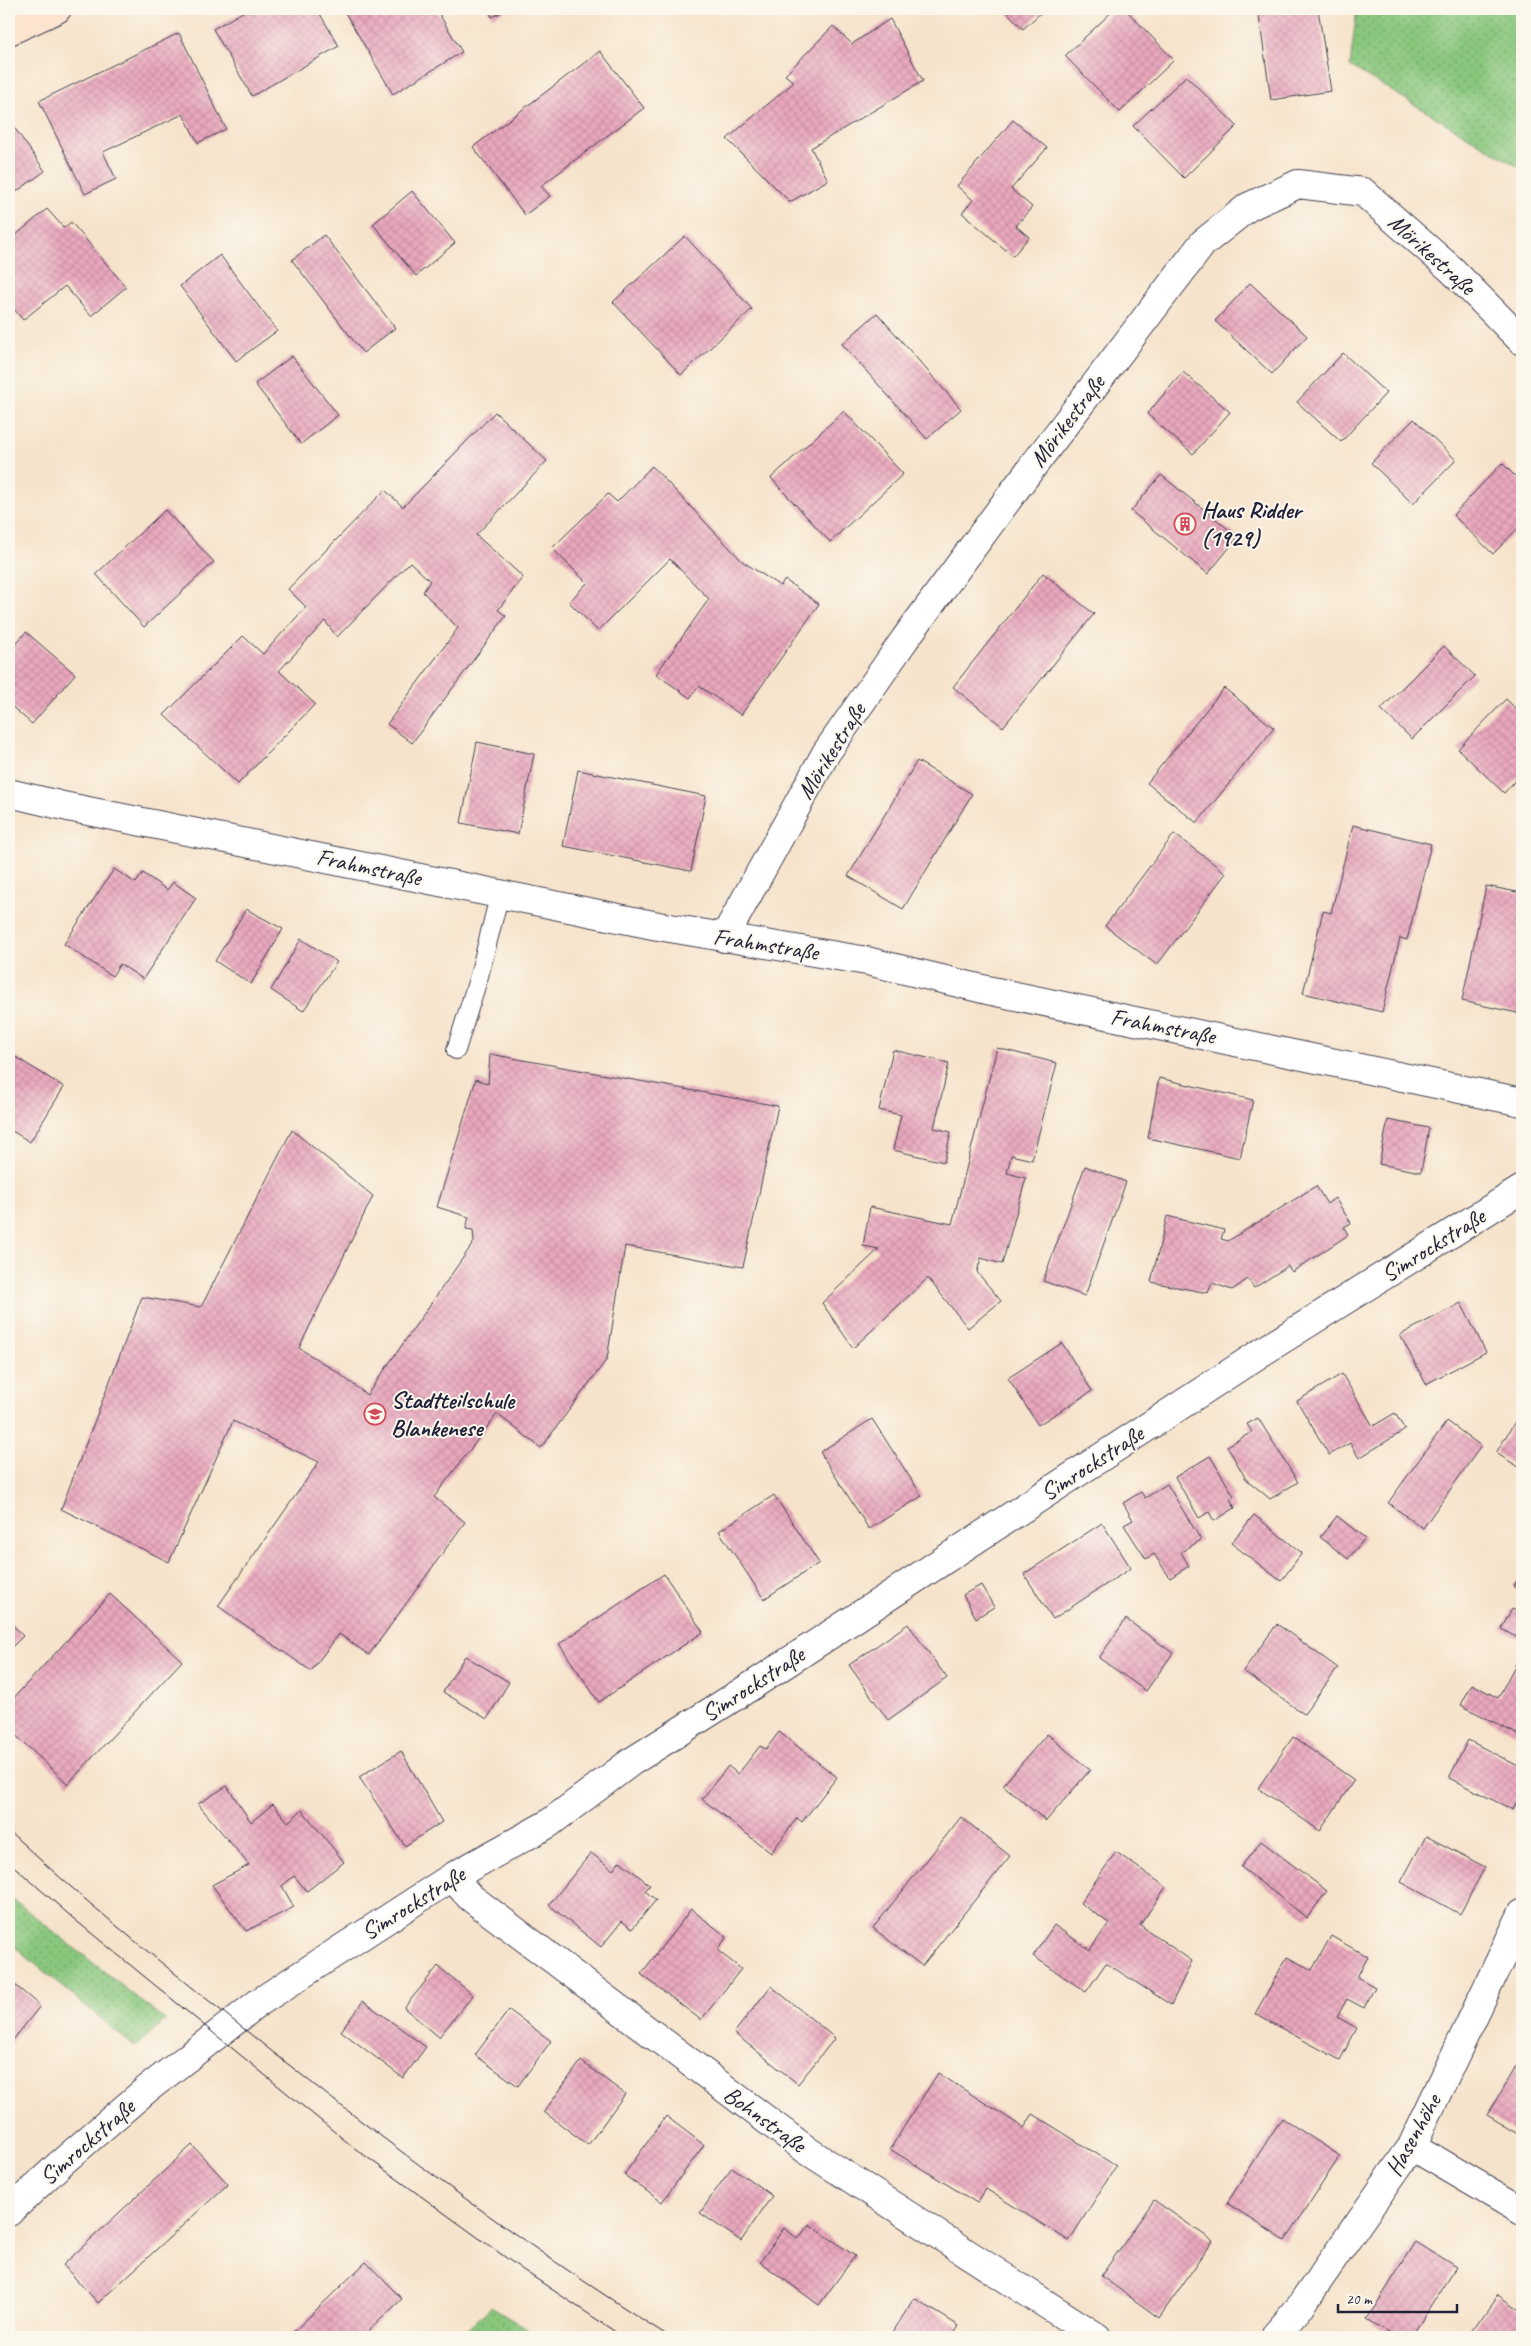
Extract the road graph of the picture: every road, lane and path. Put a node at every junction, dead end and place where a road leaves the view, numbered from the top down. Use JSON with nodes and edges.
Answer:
{"nodes":[{"id":1,"x":57,"y":9,"type":"edge"},
{"id":2,"x":9,"y":31,"type":"edge"},
{"id":3,"x":1522,"y":341,"type":"edge"},
{"id":4,"x":9,"y":793,"type":"edge"},
{"id":5,"x":500,"y":893,"type":"junction"},
{"id":6,"x":724,"y":938,"type":"junction"},
{"id":7,"x":456,"y":1050,"type":"dead end"},
{"id":8,"x":1522,"y":1102,"type":"edge"},
{"id":9,"x":1522,"y":1189,"type":"edge"},
{"id":10,"x":452,"y":1877,"type":"junction"},
{"id":11,"x":1522,"y":1914,"type":"edge"},
{"id":12,"x":1412,"y":2146,"type":"junction"},
{"id":13,"x":1522,"y":2211,"type":"edge"},
{"id":14,"x":9,"y":2212,"type":"edge"},
{"id":15,"x":1097,"y":2337,"type":"edge"},
{"id":16,"x":1274,"y":2337,"type":"edge"}],
"edges":[{"from":1,"to":2,"type":"main road"},
{"from":3,"to":6,"type":"street","name":"Mörikestraße"},
{"from":4,"to":5,"type":"street","name":"Frahmstraße"},
{"from":5,"to":6,"type":"street","name":"Frahmstraße"},
{"from":5,"to":7,"type":"lane"},
{"from":6,"to":8,"type":"street","name":"Frahmstraße"},
{"from":9,"to":10,"type":"street","name":"Simrockstraße"},
{"from":10,"to":14,"type":"street","name":"Simrockstraße"},
{"from":10,"to":15,"type":"street","name":"Bohnstraße"},
{"from":11,"to":12,"type":"street","name":"Hasenhöhe"},
{"from":12,"to":13,"type":"street"},
{"from":12,"to":16,"type":"street","name":"Hasenhöhe"}]}
